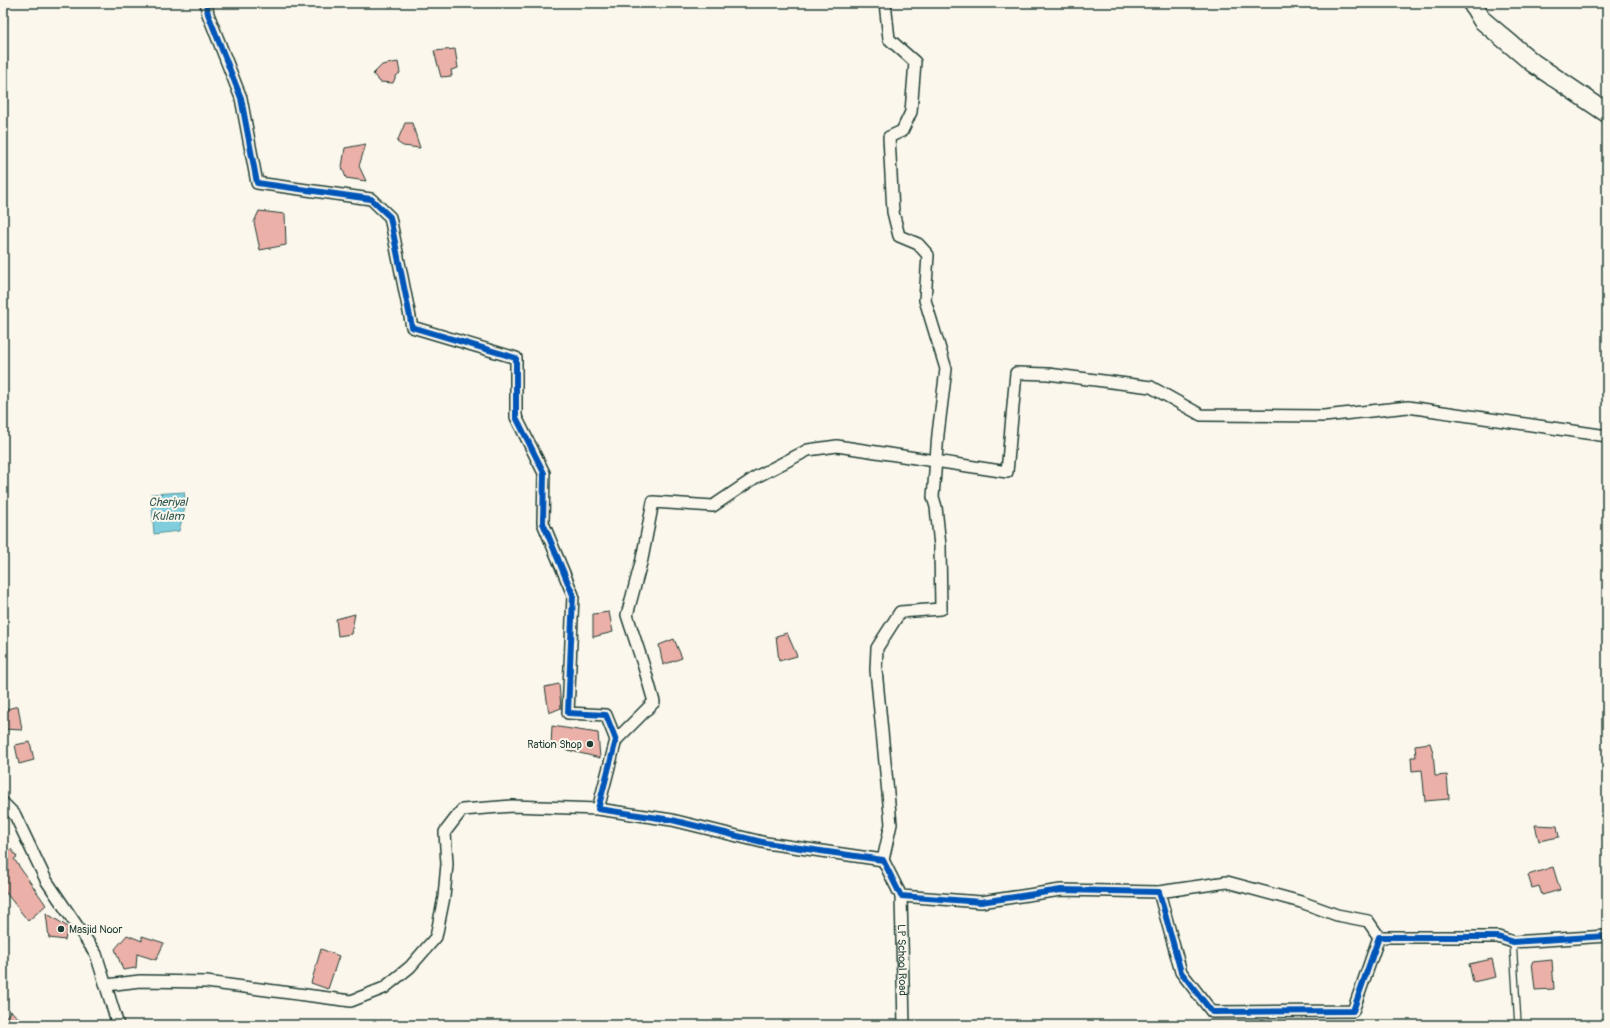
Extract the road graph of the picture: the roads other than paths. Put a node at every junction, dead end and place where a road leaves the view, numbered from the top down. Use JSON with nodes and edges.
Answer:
{"nodes":[{"id":1,"x":206,"y":3,"type":"edge"},
{"id":2,"x":885,"y":3,"type":"edge"},
{"id":3,"x":1472,"y":3,"type":"edge"},
{"id":4,"x":1607,"y":112,"type":"edge"},
{"id":5,"x":1607,"y":436,"type":"edge"},
{"id":6,"x":936,"y":461,"type":"junction"},
{"id":7,"x":616,"y":740,"type":"junction"},
{"id":8,"x":3,"y":803,"type":"edge"},
{"id":9,"x":598,"y":809,"type":"junction"},
{"id":10,"x":883,"y":860,"type":"junction"},
{"id":11,"x":1159,"y":892,"type":"junction"},
{"id":12,"x":901,"y":896,"type":"junction"},
{"id":13,"x":1607,"y":936,"type":"edge"},
{"id":14,"x":1379,"y":937,"type":"junction"},
{"id":15,"x":1514,"y":942,"type":"junction"},
{"id":16,"x":107,"y":985,"type":"junction"},
{"id":17,"x":118,"y":1025,"type":"edge"},
{"id":18,"x":904,"y":1025,"type":"edge"},
{"id":19,"x":1518,"y":1025,"type":"edge"}],
"edges":[{"from":1,"to":7,"type":"street"},
{"from":2,"to":6,"type":"street"},
{"from":3,"to":4,"type":"highway"},
{"from":5,"to":6,"type":"street"},
{"from":6,"to":7,"type":"street"},
{"from":6,"to":10,"type":"street"},
{"from":7,"to":9,"type":"street"},
{"from":8,"to":16,"type":"street"},
{"from":9,"to":10,"type":"street"},
{"from":9,"to":16,"type":"street"},
{"from":10,"to":12,"type":"street"},
{"from":11,"to":12,"type":"street"},
{"from":11,"to":14,"type":"street"},
{"from":11,"to":14,"type":"street"},
{"from":12,"to":18,"type":"street","name":"LP School Road"},
{"from":13,"to":15,"type":"street"},
{"from":14,"to":15,"type":"street"},
{"from":15,"to":19,"type":"lane"},
{"from":16,"to":17,"type":"street"}]}
